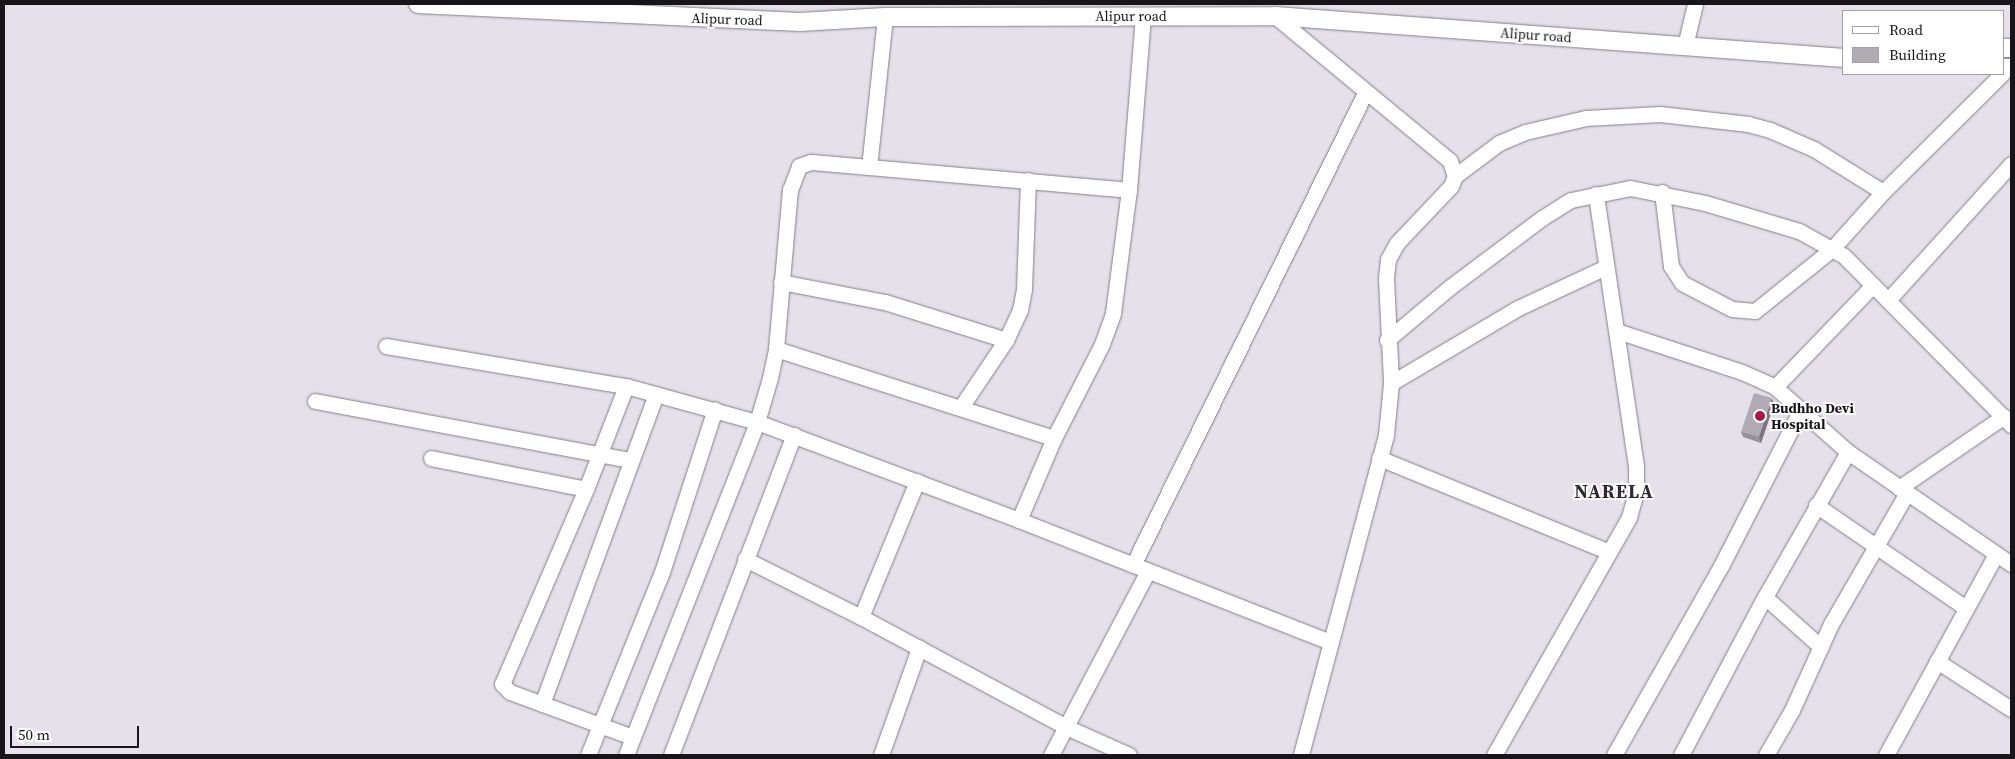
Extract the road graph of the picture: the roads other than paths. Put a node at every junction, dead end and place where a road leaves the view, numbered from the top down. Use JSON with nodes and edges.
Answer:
{"nodes":[{"id":1,"x":418,"y":4,"type":"edge"},
{"id":2,"x":1695,"y":4,"type":"edge"},
{"id":3,"x":1143,"y":16,"type":"junction"},
{"id":4,"x":1275,"y":16,"type":"junction"},
{"id":5,"x":886,"y":17,"type":"junction"},
{"id":6,"x":1685,"y":46,"type":"junction"},
{"id":7,"x":1842,"y":58,"type":"edge"},
{"id":8,"x":2001,"y":75,"type":"edge"},
{"id":9,"x":1365,"y":93,"type":"junction"},
{"id":10,"x":2011,"y":164,"type":"edge"},
{"id":11,"x":869,"y":167,"type":"junction"},
{"id":12,"x":1455,"y":176,"type":"junction"},
{"id":13,"x":1028,"y":180,"type":"junction"},
{"id":14,"x":1129,"y":190,"type":"junction"},
{"id":15,"x":1662,"y":192,"type":"junction"},
{"id":16,"x":1883,"y":192,"type":"junction"},
{"id":17,"x":1596,"y":194,"type":"junction"},
{"id":18,"x":1832,"y":249,"type":"junction"},
{"id":19,"x":1606,"y":266,"type":"junction"},
{"id":20,"x":782,"y":282,"type":"junction"},
{"id":21,"x":1873,"y":284,"type":"junction"},
{"id":22,"x":1889,"y":299,"type":"junction"},
{"id":23,"x":1616,"y":331,"type":"junction"},
{"id":24,"x":1006,"y":340,"type":"junction"},
{"id":25,"x":1387,"y":340,"type":"junction"},
{"id":26,"x":386,"y":346,"type":"dead end"},
{"id":27,"x":776,"y":349,"type":"junction"},
{"id":28,"x":1391,"y":383,"type":"junction"},
{"id":29,"x":626,"y":386,"type":"junction"},
{"id":30,"x":1775,"y":387,"type":"junction"},
{"id":31,"x":656,"y":394,"type":"junction"},
{"id":32,"x":315,"y":401,"type":"dead end"},
{"id":33,"x":961,"y":407,"type":"junction"},
{"id":34,"x":715,"y":409,"type":"junction"},
{"id":35,"x":1802,"y":410,"type":"junction"},
{"id":36,"x":2008,"y":420,"type":"edge"},
{"id":37,"x":757,"y":422,"type":"junction"},
{"id":38,"x":794,"y":435,"type":"junction"},
{"id":39,"x":1054,"y":438,"type":"junction"},
{"id":40,"x":1848,"y":452,"type":"junction"},
{"id":41,"x":599,"y":456,"type":"junction"},
{"id":42,"x":431,"y":458,"type":"dead end"},
{"id":43,"x":1379,"y":458,"type":"junction"},
{"id":44,"x":631,"y":460,"type":"junction"},
{"id":45,"x":917,"y":481,"type":"junction"},
{"id":46,"x":586,"y":489,"type":"junction"},
{"id":47,"x":1903,"y":491,"type":"junction"},
{"id":48,"x":1816,"y":505,"type":"junction"},
{"id":49,"x":1019,"y":520,"type":"junction"},
{"id":50,"x":1876,"y":544,"type":"junction"},
{"id":51,"x":1609,"y":552,"type":"junction"},
{"id":52,"x":1996,"y":554,"type":"junction"},
{"id":53,"x":745,"y":559,"type":"junction"},
{"id":54,"x":1132,"y":564,"type":"junction"},
{"id":55,"x":2011,"y":564,"type":"edge"},
{"id":56,"x":1148,"y":571,"type":"junction"},
{"id":57,"x":1765,"y":597,"type":"junction"},
{"id":58,"x":1966,"y":608,"type":"junction"},
{"id":59,"x":861,"y":617,"type":"junction"},
{"id":60,"x":1331,"y":642,"type":"junction"},
{"id":61,"x":1821,"y":647,"type":"junction"},
{"id":62,"x":919,"y":648,"type":"junction"},
{"id":63,"x":1937,"y":661,"type":"junction"},
{"id":64,"x":542,"y":704,"type":"junction"},
{"id":65,"x":2011,"y":708,"type":"edge"},
{"id":66,"x":600,"y":726,"type":"junction"},
{"id":67,"x":1066,"y":727,"type":"junction"},
{"id":68,"x":632,"y":737,"type":"junction"},
{"id":69,"x":1305,"y":753,"type":"edge"},
{"id":70,"x":588,"y":755,"type":"edge"},
{"id":71,"x":626,"y":755,"type":"edge"},
{"id":72,"x":671,"y":755,"type":"edge"},
{"id":73,"x":881,"y":755,"type":"edge"},
{"id":74,"x":1051,"y":755,"type":"edge"},
{"id":75,"x":1129,"y":755,"type":"edge"},
{"id":76,"x":1494,"y":755,"type":"edge"},
{"id":77,"x":1614,"y":755,"type":"edge"},
{"id":78,"x":1681,"y":755,"type":"edge"},
{"id":79,"x":1766,"y":755,"type":"edge"},
{"id":80,"x":1886,"y":755,"type":"edge"}],
"edges":[{"from":1,"to":5,"type":"street","name":"Alipur road"},
{"from":2,"to":6,"type":"street"},
{"from":3,"to":4,"type":"street","name":"Alipur road"},
{"from":3,"to":5,"type":"street","name":"Alipur road"},
{"from":3,"to":14,"type":"street"},
{"from":4,"to":6,"type":"street","name":"Alipur road"},
{"from":4,"to":9,"type":"street"},
{"from":5,"to":11,"type":"street"},
{"from":6,"to":7,"type":"street","name":"Alipur road"},
{"from":8,"to":16,"type":"street"},
{"from":9,"to":12,"type":"street"},
{"from":9,"to":54,"type":"street"},
{"from":10,"to":22,"type":"street"},
{"from":11,"to":13,"type":"street"},
{"from":11,"to":20,"type":"street"},
{"from":12,"to":16,"type":"street"},
{"from":12,"to":25,"type":"street"},
{"from":13,"to":14,"type":"street"},
{"from":13,"to":24,"type":"street"},
{"from":14,"to":39,"type":"street"},
{"from":15,"to":17,"type":"street"},
{"from":15,"to":18,"type":"street"},
{"from":15,"to":18,"type":"street"},
{"from":16,"to":18,"type":"street"},
{"from":17,"to":19,"type":"street"},
{"from":17,"to":25,"type":"street"},
{"from":18,"to":21,"type":"street"},
{"from":19,"to":23,"type":"street"},
{"from":19,"to":28,"type":"street"},
{"from":20,"to":24,"type":"street"},
{"from":20,"to":27,"type":"street"},
{"from":21,"to":22,"type":"street"},
{"from":21,"to":30,"type":"street"},
{"from":22,"to":36,"type":"street"},
{"from":23,"to":30,"type":"street"},
{"from":23,"to":51,"type":"street"},
{"from":24,"to":33,"type":"street"},
{"from":25,"to":28,"type":"street"},
{"from":26,"to":29,"type":"street"},
{"from":27,"to":33,"type":"street"},
{"from":27,"to":37,"type":"street"},
{"from":28,"to":43,"type":"street"},
{"from":29,"to":31,"type":"street"},
{"from":29,"to":41,"type":"street"},
{"from":30,"to":35,"type":"street"},
{"from":31,"to":34,"type":"street"},
{"from":31,"to":44,"type":"street"},
{"from":32,"to":41,"type":"street"},
{"from":33,"to":39,"type":"street"},
{"from":34,"to":37,"type":"street"},
{"from":34,"to":66,"type":"street"},
{"from":35,"to":40,"type":"street"},
{"from":35,"to":77,"type":"street"},
{"from":36,"to":47,"type":"street"},
{"from":37,"to":38,"type":"street"},
{"from":37,"to":68,"type":"street"},
{"from":38,"to":45,"type":"street"},
{"from":38,"to":53,"type":"street"},
{"from":39,"to":49,"type":"street"},
{"from":40,"to":47,"type":"street"},
{"from":40,"to":48,"type":"street"},
{"from":41,"to":44,"type":"street"},
{"from":41,"to":46,"type":"street"},
{"from":42,"to":46,"type":"street"},
{"from":43,"to":51,"type":"street"},
{"from":43,"to":60,"type":"street"},
{"from":44,"to":64,"type":"street"},
{"from":45,"to":49,"type":"street"},
{"from":45,"to":59,"type":"street"},
{"from":46,"to":64,"type":"street"},
{"from":47,"to":50,"type":"street"},
{"from":47,"to":52,"type":"street"},
{"from":48,"to":50,"type":"street"},
{"from":48,"to":57,"type":"street"},
{"from":49,"to":54,"type":"street"},
{"from":50,"to":58,"type":"street"},
{"from":50,"to":61,"type":"street"},
{"from":51,"to":76,"type":"street"},
{"from":52,"to":55,"type":"street"},
{"from":52,"to":58,"type":"street"},
{"from":53,"to":59,"type":"street"},
{"from":53,"to":72,"type":"street"},
{"from":54,"to":56,"type":"street"},
{"from":56,"to":60,"type":"street"},
{"from":56,"to":67,"type":"street"},
{"from":57,"to":61,"type":"street"},
{"from":57,"to":78,"type":"street"},
{"from":58,"to":63,"type":"street"},
{"from":59,"to":62,"type":"street"},
{"from":60,"to":69,"type":"street"},
{"from":61,"to":79,"type":"street"},
{"from":62,"to":67,"type":"street"},
{"from":62,"to":73,"type":"street"},
{"from":63,"to":65,"type":"street"},
{"from":63,"to":80,"type":"street"},
{"from":64,"to":66,"type":"street"},
{"from":66,"to":68,"type":"street"},
{"from":66,"to":70,"type":"street"},
{"from":67,"to":74,"type":"street"},
{"from":67,"to":75,"type":"street"},
{"from":68,"to":71,"type":"street"}]}
